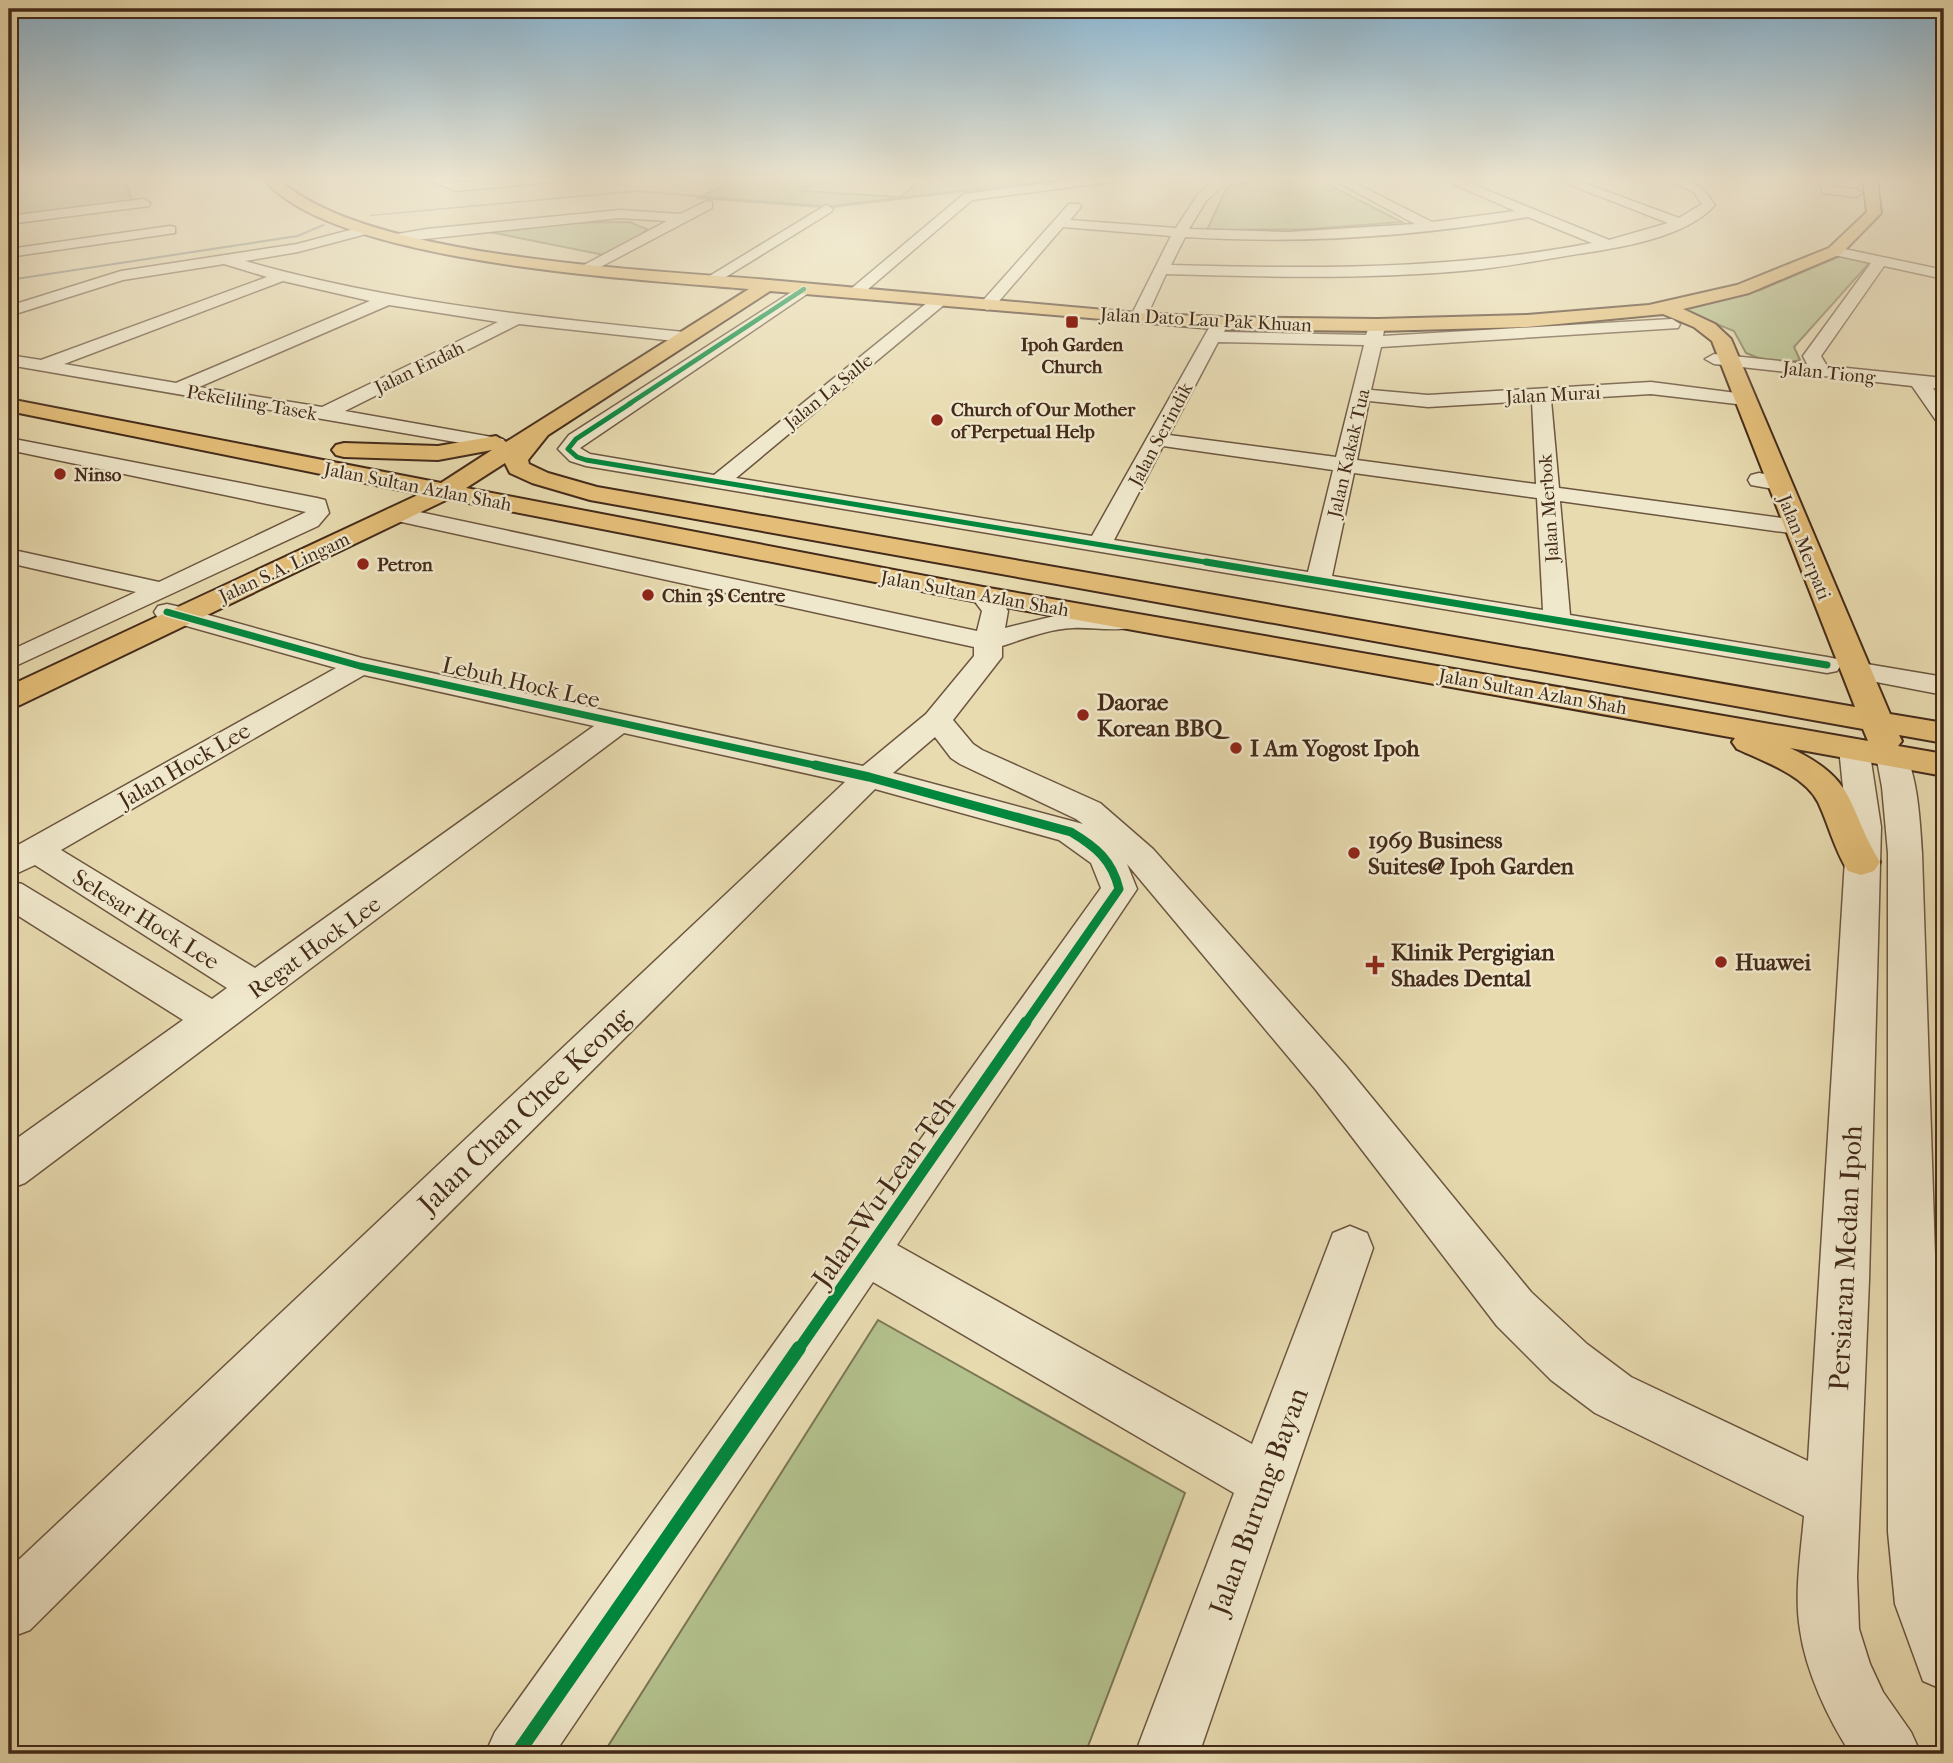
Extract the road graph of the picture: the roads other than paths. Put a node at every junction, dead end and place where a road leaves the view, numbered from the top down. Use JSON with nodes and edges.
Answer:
{"nodes":[{"id":1,"x":224,"y":260,"type":"edge"},
{"id":2,"x":226,"y":260,"type":"edge"},
{"id":3,"x":525,"y":260,"type":"edge"},
{"id":4,"x":603,"y":260,"type":"edge"},
{"id":5,"x":744,"y":260,"type":"edge"},
{"id":6,"x":893,"y":260,"type":"edge"},
{"id":7,"x":1026,"y":260,"type":"edge"},
{"id":8,"x":1166,"y":260,"type":"edge"},
{"id":9,"x":1507,"y":260,"type":"edge"},
{"id":10,"x":1811,"y":260,"type":"edge"},
{"id":11,"x":1881,"y":260,"type":"edge"},
{"id":12,"x":1882,"y":260,"type":"edge"},
{"id":13,"x":587,"y":269,"type":"junction"},
{"id":14,"x":1161,"y":269,"type":"junction"},
{"id":15,"x":1944,"y":274,"type":"edge"},
{"id":16,"x":280,"y":277,"type":"junction"},
{"id":17,"x":1762,"y":279,"type":"junction"},
{"id":18,"x":712,"y":280,"type":"junction"},
{"id":19,"x":1726,"y":284,"type":"junction"},
{"id":20,"x":758,"y":285,"type":"junction"},
{"id":21,"x":804,"y":289,"type":"junction"},
{"id":22,"x":854,"y":293,"type":"junction"},
{"id":23,"x":386,"y":300,"type":"junction"},
{"id":24,"x":939,"y":301,"type":"junction"},
{"id":25,"x":986,"y":305,"type":"junction"},
{"id":26,"x":9,"y":311,"type":"edge"},
{"id":27,"x":1662,"y":312,"type":"junction"},
{"id":28,"x":1536,"y":313,"type":"junction"},
{"id":29,"x":1138,"y":318,"type":"junction"},
{"id":30,"x":515,"y":320,"type":"junction"},
{"id":31,"x":1495,"y":320,"type":"junction"},
{"id":32,"x":1216,"y":330,"type":"junction"},
{"id":33,"x":1375,"y":336,"type":"junction"},
{"id":34,"x":677,"y":337,"type":"junction"},
{"id":35,"x":1719,"y":352,"type":"junction"},
{"id":36,"x":9,"y":360,"type":"edge"},
{"id":37,"x":41,"y":366,"type":"junction"},
{"id":38,"x":1821,"y":372,"type":"junction"},
{"id":39,"x":1919,"y":382,"type":"junction"},
{"id":40,"x":1944,"y":384,"type":"edge"},
{"id":41,"x":177,"y":389,"type":"junction"},
{"id":42,"x":9,"y":390,"type":"edge"},
{"id":43,"x":1361,"y":395,"type":"junction"},
{"id":44,"x":1541,"y":395,"type":"junction"},
{"id":45,"x":1737,"y":398,"type":"junction"},
{"id":46,"x":9,"y":405,"type":"edge"},
{"id":47,"x":324,"y":414,"type":"junction"},
{"id":48,"x":1944,"y":418,"type":"edge"},
{"id":49,"x":543,"y":429,"type":"junction"},
{"id":50,"x":1157,"y":439,"type":"junction"},
{"id":51,"x":496,"y":443,"type":"junction"},
{"id":52,"x":9,"y":444,"type":"edge"},
{"id":53,"x":344,"y":450,"type":"junction"},
{"id":54,"x":1345,"y":465,"type":"junction"},
{"id":55,"x":449,"y":480,"type":"junction"},
{"id":56,"x":718,"y":482,"type":"junction"},
{"id":57,"x":1547,"y":493,"type":"junction"},
{"id":58,"x":595,"y":494,"type":"junction"},
{"id":59,"x":396,"y":514,"type":"junction"},
{"id":60,"x":1786,"y":525,"type":"junction"},
{"id":61,"x":1099,"y":545,"type":"junction"},
{"id":62,"x":9,"y":556,"type":"edge"},
{"id":63,"x":1318,"y":581,"type":"junction"},
{"id":64,"x":983,"y":595,"type":"junction"},
{"id":65,"x":170,"y":606,"type":"junction"},
{"id":66,"x":1557,"y":620,"type":"junction"},
{"id":67,"x":1126,"y":621,"type":"junction"},
{"id":68,"x":988,"y":642,"type":"junction"},
{"id":69,"x":9,"y":661,"type":"edge"},
{"id":70,"x":360,"y":666,"type":"junction"},
{"id":71,"x":1841,"y":667,"type":"junction"},
{"id":72,"x":1944,"y":686,"type":"edge"},
{"id":73,"x":9,"y":687,"type":"edge"},
{"id":74,"x":9,"y":698,"type":"edge"},
{"id":75,"x":1843,"y":715,"type":"junction"},
{"id":76,"x":1695,"y":719,"type":"junction"},
{"id":77,"x":937,"y":720,"type":"junction"},
{"id":78,"x":618,"y":723,"type":"junction"},
{"id":79,"x":1944,"y":733,"type":"edge"},
{"id":80,"x":1874,"y":742,"type":"junction"},
{"id":81,"x":1944,"y":765,"type":"edge"},
{"id":82,"x":869,"y":777,"type":"junction"},
{"id":83,"x":22,"y":858,"type":"edge"},
{"id":84,"x":1861,"y":862,"type":"junction"},
{"id":85,"x":9,"y":893,"type":"edge"},
{"id":86,"x":257,"y":988,"type":"junction"},
{"id":87,"x":215,"y":1020,"type":"junction"},
{"id":88,"x":9,"y":1169,"type":"edge"},
{"id":89,"x":1350,"y":1248,"type":"dead end"},
{"id":90,"x":868,"y":1254,"type":"junction"},
{"id":91,"x":1265,"y":1481,"type":"junction"},
{"id":92,"x":1832,"y":1501,"type":"junction"},
{"id":93,"x":9,"y":1609,"type":"edge"},
{"id":94,"x":1944,"y":1660,"type":"edge"},
{"id":95,"x":517,"y":1754,"type":"edge"},
{"id":96,"x":1167,"y":1754,"type":"edge"},
{"id":97,"x":1889,"y":1754,"type":"edge"}],
"edges":[{"from":1,"to":26,"type":"street"},
{"from":2,"to":16,"type":"street"},
{"from":3,"to":13,"type":"main road","name":"Jalan Dato Lau Pak Khuan"},
{"from":4,"to":13,"type":"street"},
{"from":5,"to":18,"type":"street"},
{"from":6,"to":22,"type":"street"},
{"from":7,"to":25,"type":"street"},
{"from":8,"to":14,"type":"street"},
{"from":9,"to":14,"type":"street"},
{"from":10,"to":17,"type":"main road","name":"Jalan Dato Lau Pak Khuan"},
{"from":11,"to":38,"type":"street"},
{"from":12,"to":15,"type":"street"},
{"from":13,"to":18,"type":"main road","name":"Jalan Dato Lau Pak Khuan"},
{"from":14,"to":29,"type":"street"},
{"from":16,"to":23,"type":"street"},
{"from":16,"to":37,"type":"street"},
{"from":17,"to":19,"type":"main road","name":"Jalan Dato Lau Pak Khuan"},
{"from":17,"to":27,"type":"main road","name":"Jalan Dato Lau Pak Khuan"},
{"from":18,"to":20,"type":"main road","name":"Jalan Dato Lau Pak Khuan"},
{"from":19,"to":27,"type":"main road"},
{"from":19,"to":28,"type":"main road","name":"Jalan Dato Lau Pak Khuan"},
{"from":20,"to":21,"type":"main road","name":"Jalan Dato Lau Pak Khuan"},
{"from":20,"to":34,"type":"main road"},
{"from":21,"to":22,"type":"main road","name":"Jalan Dato Lau Pak Khuan"},
{"from":21,"to":56,"type":"street"},
{"from":22,"to":24,"type":"main road","name":"Jalan Dato Lau Pak Khuan"},
{"from":23,"to":30,"type":"street"},
{"from":23,"to":41,"type":"street"},
{"from":24,"to":25,"type":"main road","name":"Jalan Dato Lau Pak Khuan"},
{"from":24,"to":56,"type":"street","name":"Jalan La Salle"},
{"from":25,"to":29,"type":"main road","name":"Jalan Dato Lau Pak Khuan"},
{"from":27,"to":28,"type":"main road"},
{"from":27,"to":31,"type":"main road","name":"Jalan Dato Lau Pak Khuan"},
{"from":27,"to":33,"type":"street"},
{"from":27,"to":35,"type":"main road","name":"Jalan Merpati"},
{"from":28,"to":31,"type":"main road","name":"Jalan Dato Lau Pak Khuan"},
{"from":29,"to":32,"type":"main road","name":"Jalan Dato Lau Pak Khuan"},
{"from":30,"to":34,"type":"street"},
{"from":30,"to":47,"type":"street","name":"Jalan Endah"},
{"from":31,"to":33,"type":"main road","name":"Jalan Dato Lau Pak Khuan"},
{"from":32,"to":33,"type":"main road","name":"Jalan Dato Lau Pak Khuan"},
{"from":32,"to":50,"type":"street","name":"Jalan Serindik"},
{"from":33,"to":43,"type":"street","name":"Jalan Kakak Tua"},
{"from":34,"to":49,"type":"main road"},
{"from":34,"to":51,"type":"main road"},
{"from":35,"to":38,"type":"street","name":"Jalan Tiong"},
{"from":35,"to":45,"type":"main road","name":"Jalan Merpati"},
{"from":36,"to":37,"type":"street","name":"Pekeliling Tasek"},
{"from":37,"to":41,"type":"street","name":"Pekeliling Tasek"},
{"from":38,"to":39,"type":"street","name":"Jalan Tiong"},
{"from":39,"to":40,"type":"street","name":"Jalan Tiong"},
{"from":39,"to":48,"type":"street"},
{"from":41,"to":47,"type":"street","name":"Pekeliling Tasek"},
{"from":42,"to":53,"type":"main road","name":"Jalan Sultan Azlan Shah"},
{"from":43,"to":44,"type":"street","name":"Jalan Murai"},
{"from":43,"to":54,"type":"street","name":"Jalan Kakak Tua"},
{"from":44,"to":45,"type":"street","name":"Jalan Murai"},
{"from":44,"to":57,"type":"street","name":"Jalan Merbok"},
{"from":45,"to":60,"type":"main road","name":"Jalan Merpati"},
{"from":46,"to":55,"type":"main road","name":"Jalan Sultan Azlan Shah"},
{"from":47,"to":51,"type":"street","name":"Pekeliling Tasek"},
{"from":49,"to":55,"type":"main road"},
{"from":49,"to":58,"type":"main road"},
{"from":50,"to":54,"type":"street"},
{"from":50,"to":61,"type":"street","name":"Jalan Serindik"},
{"from":51,"to":53,"type":"main road"},
{"from":51,"to":55,"type":"main road"},
{"from":52,"to":65,"type":"street"},
{"from":53,"to":55,"type":"main road","name":"Jalan Sultan Azlan Shah"},
{"from":54,"to":57,"type":"street"},
{"from":54,"to":63,"type":"street","name":"Jalan Kakak Tua"},
{"from":55,"to":58,"type":"main road","name":"Jalan Sultan Azlan Shah"},
{"from":55,"to":59,"type":"main road","name":"Jalan S.A. Lingam"},
{"from":55,"to":64,"type":"main road","name":"Jalan Sultan Azlan Shah"},
{"from":55,"to":65,"type":"main road","name":"Jalan S.A. Lingam"},
{"from":56,"to":61,"type":"street"},
{"from":57,"to":60,"type":"street"},
{"from":57,"to":66,"type":"street","name":"Jalan Merbok"},
{"from":58,"to":75,"type":"main road","name":"Jalan Sultan Azlan Shah"},
{"from":59,"to":65,"type":"main road","name":"Jalan S.A. Lingam"},
{"from":59,"to":68,"type":"street"},
{"from":60,"to":71,"type":"main road","name":"Jalan Merpati"},
{"from":61,"to":63,"type":"street"},
{"from":62,"to":65,"type":"street","name":"Lebuh Hock Lee"},
{"from":63,"to":66,"type":"street"},
{"from":64,"to":67,"type":"main road","name":"Jalan Sultan Azlan Shah"},
{"from":64,"to":68,"type":"street","name":"Jalan Chan Chee Keong"},
{"from":65,"to":69,"type":"street"},
{"from":65,"to":70,"type":"street","name":"Lebuh Hock Lee"},
{"from":65,"to":73,"type":"main road","name":"Jalan S.A. Lingam"},
{"from":65,"to":74,"type":"main road","name":"Jalan S.A. Lingam"},
{"from":66,"to":71,"type":"street"},
{"from":67,"to":68,"type":"street"},
{"from":67,"to":76,"type":"main road","name":"Jalan Sultan Azlan Shah"},
{"from":68,"to":77,"type":"street","name":"Jalan Chan Chee Keong"},
{"from":70,"to":78,"type":"street","name":"Lebuh Hock Lee"},
{"from":70,"to":83,"type":"street","name":"Jalan Hock Lee"},
{"from":71,"to":72,"type":"street"},
{"from":71,"to":75,"type":"main road"},
{"from":71,"to":80,"type":"main road","name":"Jalan Merpati"},
{"from":75,"to":80,"type":"main road"},
{"from":76,"to":80,"type":"main road","name":"Jalan Sultan Azlan Shah"},
{"from":76,"to":84,"type":"main road"},
{"from":77,"to":82,"type":"street","name":"Jalan Chan Chee Keong"},
{"from":77,"to":92,"type":"street"},
{"from":78,"to":82,"type":"street","name":"Lebuh Hock Lee"},
{"from":78,"to":86,"type":"street","name":"Regat Hock Lee"},
{"from":79,"to":80,"type":"main road","name":"Jalan Sultan Azlan Shah"},
{"from":80,"to":81,"type":"main road","name":"Jalan Sultan Azlan Shah"},
{"from":80,"to":84,"type":"street","name":"Persiaran Medan Ipoh"},
{"from":80,"to":94,"type":"street"},
{"from":82,"to":90,"type":"street","name":"Jalan Wu Lean Teh"},
{"from":82,"to":93,"type":"street","name":"Jalan Chan Chee Keong"},
{"from":83,"to":86,"type":"street","name":"Selesar Hock Lee"},
{"from":84,"to":92,"type":"street","name":"Persiaran Medan Ipoh"},
{"from":85,"to":87,"type":"street"},
{"from":86,"to":87,"type":"street","name":"Regat Hock Lee"},
{"from":87,"to":88,"type":"street","name":"Regat Hock Lee"},
{"from":89,"to":91,"type":"street","name":"Jalan Burung Bayan"},
{"from":90,"to":91,"type":"street"},
{"from":90,"to":95,"type":"street","name":"Jalan Wu Lean Teh"},
{"from":91,"to":96,"type":"street","name":"Jalan Burung Bayan"},
{"from":92,"to":97,"type":"street","name":"Persiaran Medan Ipoh"}]}
